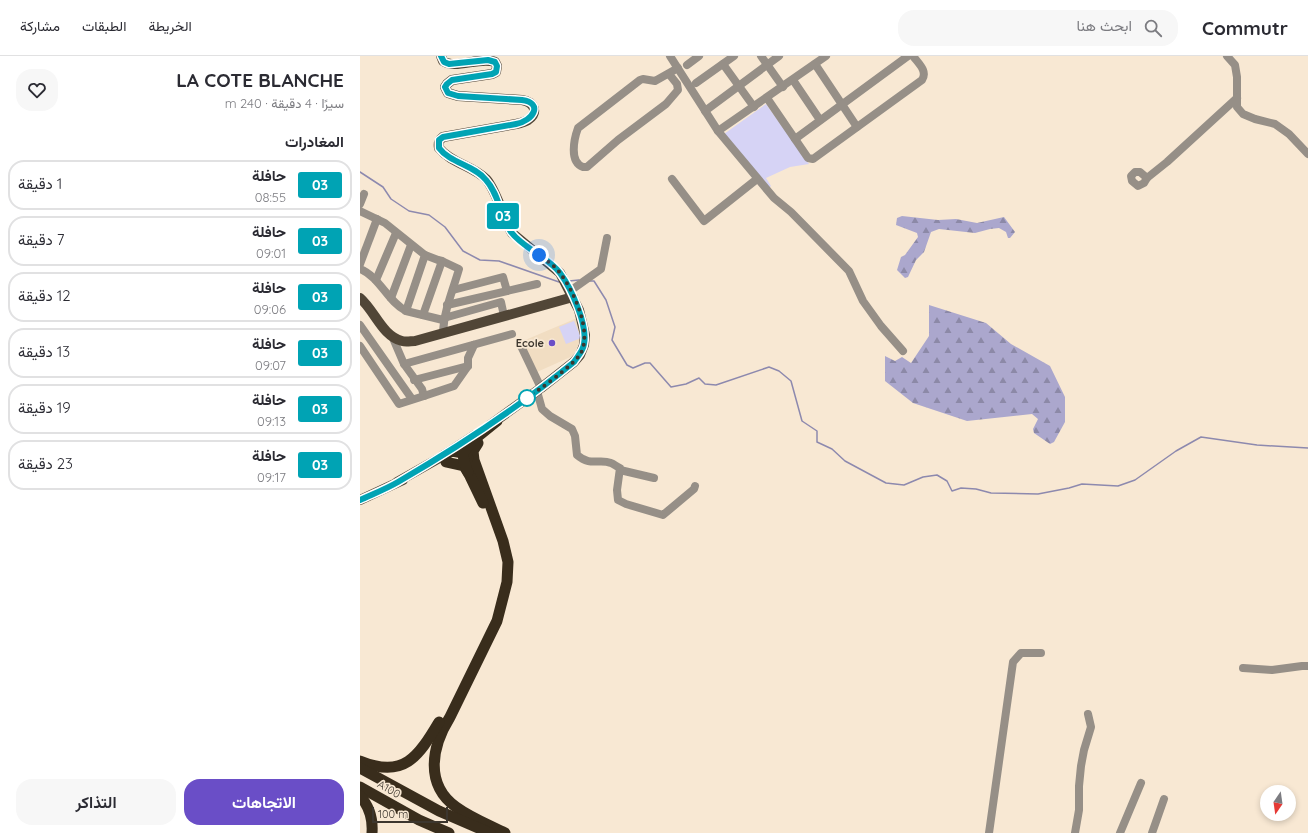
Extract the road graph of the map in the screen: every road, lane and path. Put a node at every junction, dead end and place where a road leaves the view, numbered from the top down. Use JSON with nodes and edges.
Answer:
{"nodes":[{"id":1,"x":441,"y":56,"type":"edge"},
{"id":2,"x":670,"y":56,"type":"edge"},
{"id":3,"x":700,"y":56,"type":"edge"},
{"id":4,"x":734,"y":56,"type":"edge"},
{"id":5,"x":761,"y":56,"type":"edge"},
{"id":6,"x":779,"y":56,"type":"edge"},
{"id":7,"x":826,"y":56,"type":"edge"},
{"id":8,"x":908,"y":56,"type":"edge"},
{"id":9,"x":913,"y":56,"type":"edge"},
{"id":10,"x":1227,"y":56,"type":"edge"},
{"id":11,"x":723,"y":64,"type":"junction"},
{"id":12,"x":815,"y":64,"type":"junction"},
{"id":13,"x":687,"y":65,"type":"dead end"},
{"id":14,"x":767,"y":65,"type":"junction"},
{"id":15,"x":678,"y":68,"type":"junction"},
{"id":16,"x":669,"y":74,"type":"junction"},
{"id":17,"x":793,"y":80,"type":"junction"},
{"id":18,"x":696,"y":83,"type":"dead end"},
{"id":19,"x":739,"y":86,"type":"junction"},
{"id":20,"x":783,"y":87,"type":"junction"},
{"id":21,"x":767,"y":98,"type":"junction"},
{"id":22,"x":1237,"y":98,"type":"junction"},
{"id":23,"x":842,"y":104,"type":"junction"},
{"id":24,"x":754,"y":107,"type":"junction"},
{"id":25,"x":705,"y":111,"type":"junction"},
{"id":26,"x":820,"y":120,"type":"junction"},
{"id":27,"x":857,"y":127,"type":"junction"},
{"id":28,"x":718,"y":131,"type":"junction"},
{"id":29,"x":795,"y":139,"type":"junction"},
{"id":30,"x":1305,"y":149,"type":"edge"},
{"id":31,"x":1308,"y":154,"type":"edge"},
{"id":32,"x":1147,"y":178,"type":"dead end"},
{"id":33,"x":672,"y":179,"type":"dead end"},
{"id":34,"x":757,"y":179,"type":"junction"},
{"id":35,"x":364,"y":194,"type":"dead end"},
{"id":36,"x":360,"y":204,"type":"edge"},
{"id":37,"x":360,"y":211,"type":"edge"},
{"id":38,"x":377,"y":219,"type":"junction"},
{"id":39,"x":396,"y":233,"type":"junction"},
{"id":40,"x":607,"y":238,"type":"dead end"},
{"id":41,"x":411,"y":245,"type":"junction"},
{"id":42,"x":425,"y":255,"type":"junction"},
{"id":43,"x":442,"y":260,"type":"junction"},
{"id":44,"x":360,"y":264,"type":"edge"},
{"id":45,"x":360,"y":269,"type":"edge"},
{"id":46,"x":376,"y":280,"type":"junction"},
{"id":47,"x":537,"y":284,"type":"dead end"},
{"id":48,"x":452,"y":290,"type":"junction"},
{"id":49,"x":572,"y":290,"type":"junction"},
{"id":50,"x":507,"y":291,"type":"junction"},
{"id":51,"x":360,"y":298,"type":"edge"},
{"id":52,"x":391,"y":298,"type":"junction"},
{"id":53,"x":447,"y":305,"type":"junction"},
{"id":54,"x":406,"y":311,"type":"junction"},
{"id":55,"x":423,"y":315,"type":"junction"},
{"id":56,"x":504,"y":316,"type":"junction"},
{"id":57,"x":444,"y":319,"type":"junction"},
{"id":58,"x":360,"y":326,"type":"edge"},
{"id":59,"x":442,"y":333,"type":"junction"},
{"id":60,"x":512,"y":334,"type":"dead end"},
{"id":61,"x":392,"y":336,"type":"junction"},
{"id":62,"x":474,"y":345,"type":"junction"},
{"id":63,"x":360,"y":346,"type":"edge"},
{"id":64,"x":521,"y":346,"type":"dead end"},
{"id":65,"x":903,"y":350,"type":"dead end"},
{"id":66,"x":404,"y":364,"type":"junction"},
{"id":67,"x":468,"y":366,"type":"junction"},
{"id":68,"x":414,"y":380,"type":"junction"},
{"id":69,"x":539,"y":390,"type":"junction"},
{"id":70,"x":424,"y":396,"type":"junction"},
{"id":71,"x":412,"y":399,"type":"junction"},
{"id":72,"x":509,"y":412,"type":"junction"},
{"id":73,"x":497,"y":420,"type":"junction"},
{"id":74,"x":478,"y":443,"type":"junction"},
{"id":75,"x":463,"y":453,"type":"junction"},
{"id":76,"x":445,"y":459,"type":"junction"},
{"id":77,"x":620,"y":470,"type":"junction"},
{"id":78,"x":473,"y":472,"type":"junction"},
{"id":79,"x":654,"y":478,"type":"dead end"},
{"id":80,"x":695,"y":486,"type":"dead end"},
{"id":81,"x":360,"y":500,"type":"edge"},
{"id":82,"x":1041,"y":653,"type":"dead end"},
{"id":83,"x":1308,"y":666,"type":"edge"},
{"id":84,"x":1243,"y":668,"type":"dead end"},
{"id":85,"x":1088,"y":714,"type":"dead end"},
{"id":86,"x":360,"y":761,"type":"edge"},
{"id":87,"x":360,"y":768,"type":"edge"},
{"id":88,"x":1141,"y":783,"type":"dead end"},
{"id":89,"x":360,"y":787,"type":"edge"},
{"id":90,"x":360,"y":796,"type":"edge"},
{"id":91,"x":1164,"y":799,"type":"dead end"},
{"id":92,"x":372,"y":833,"type":"edge"},
{"id":93,"x":449,"y":833,"type":"edge"},
{"id":94,"x":490,"y":833,"type":"edge"},
{"id":95,"x":506,"y":833,"type":"edge"},
{"id":96,"x":989,"y":833,"type":"edge"},
{"id":97,"x":1075,"y":833,"type":"edge"},
{"id":98,"x":1120,"y":833,"type":"edge"},
{"id":99,"x":1152,"y":833,"type":"edge"}],
"edges":[{"from":1,"to":49,"type":"main road"},
{"from":2,"to":15,"type":"street"},
{"from":3,"to":13,"type":"street"},
{"from":4,"to":11,"type":"street"},
{"from":5,"to":14,"type":"street"},
{"from":6,"to":14,"type":"street"},
{"from":7,"to":12,"type":"street"},
{"from":8,"to":23,"type":"street"},
{"from":9,"to":27,"type":"street"},
{"from":10,"to":22,"type":"street"},
{"from":11,"to":18,"type":"street"},
{"from":11,"to":19,"type":"street"},
{"from":12,"to":17,"type":"street"},
{"from":12,"to":23,"type":"street"},
{"from":14,"to":19,"type":"street"},
{"from":14,"to":20,"type":"street"},
{"from":15,"to":16,"type":"street"},
{"from":15,"to":25,"type":"street"},
{"from":16,"to":16,"type":"street"},
{"from":17,"to":20,"type":"street"},
{"from":17,"to":26,"type":"street"},
{"from":19,"to":24,"type":"street"},
{"from":19,"to":25,"type":"street"},
{"from":20,"to":21,"type":"street"},
{"from":21,"to":24,"type":"street"},
{"from":21,"to":29,"type":"street"},
{"from":22,"to":30,"type":"street"},
{"from":22,"to":32,"type":"street"},
{"from":23,"to":26,"type":"street"},
{"from":23,"to":27,"type":"street"},
{"from":24,"to":28,"type":"street"},
{"from":25,"to":28,"type":"street"},
{"from":26,"to":29,"type":"street"},
{"from":27,"to":29,"type":"street"},
{"from":28,"to":34,"type":"street"},
{"from":30,"to":31,"type":"street"},
{"from":33,"to":34,"type":"street"},
{"from":34,"to":65,"type":"street"},
{"from":35,"to":36,"type":"street"},
{"from":37,"to":38,"type":"street"},
{"from":38,"to":39,"type":"street"},
{"from":38,"to":44,"type":"street"},
{"from":39,"to":41,"type":"street"},
{"from":39,"to":46,"type":"street"},
{"from":40,"to":49,"type":"street"},
{"from":41,"to":42,"type":"street"},
{"from":41,"to":52,"type":"street"},
{"from":42,"to":43,"type":"street"},
{"from":42,"to":54,"type":"street"},
{"from":43,"to":48,"type":"street"},
{"from":43,"to":55,"type":"street"},
{"from":45,"to":46,"type":"street"},
{"from":46,"to":52,"type":"street"},
{"from":47,"to":50,"type":"street"},
{"from":48,"to":50,"type":"street"},
{"from":48,"to":53,"type":"street"},
{"from":49,"to":56,"type":"main road"},
{"from":49,"to":69,"type":"main road"},
{"from":50,"to":53,"type":"street"},
{"from":51,"to":61,"type":"main road"},
{"from":52,"to":54,"type":"street"},
{"from":53,"to":57,"type":"street"},
{"from":54,"to":55,"type":"street"},
{"from":55,"to":57,"type":"street"},
{"from":56,"to":57,"type":"street"},
{"from":56,"to":59,"type":"main road"},
{"from":57,"to":59,"type":"street"},
{"from":58,"to":71,"type":"street"},
{"from":59,"to":61,"type":"main road"},
{"from":60,"to":62,"type":"street"},
{"from":61,"to":66,"type":"street"},
{"from":62,"to":66,"type":"street"},
{"from":62,"to":67,"type":"street"},
{"from":63,"to":71,"type":"street"},
{"from":64,"to":69,"type":"street"},
{"from":66,"to":68,"type":"street"},
{"from":67,"to":68,"type":"street"},
{"from":67,"to":70,"type":"street"},
{"from":68,"to":70,"type":"street"},
{"from":69,"to":72,"type":"main road"},
{"from":69,"to":77,"type":"street"},
{"from":70,"to":71,"type":"street"},
{"from":72,"to":73,"type":"main road"},
{"from":72,"to":74,"type":"main road"},
{"from":73,"to":75,"type":"highway"},
{"from":73,"to":76,"type":"main road"},
{"from":74,"to":75,"type":"main road"},
{"from":74,"to":78,"type":"highway"},
{"from":75,"to":76,"type":"highway"},
{"from":75,"to":78,"type":"highway"},
{"from":76,"to":78,"type":"highway"},
{"from":76,"to":81,"type":"main road"},
{"from":77,"to":79,"type":"street"},
{"from":77,"to":80,"type":"street"},
{"from":78,"to":86,"type":"highway"},
{"from":78,"to":95,"type":"highway"},
{"from":82,"to":96,"type":"street"},
{"from":83,"to":84,"type":"street"},
{"from":85,"to":97,"type":"street"},
{"from":87,"to":94,"type":"highway","number":"A100"},
{"from":88,"to":98,"type":"street"},
{"from":89,"to":93,"type":"highway","name":"A100","number":"A100"},
{"from":90,"to":92,"type":"highway"},
{"from":91,"to":99,"type":"street"}]}
